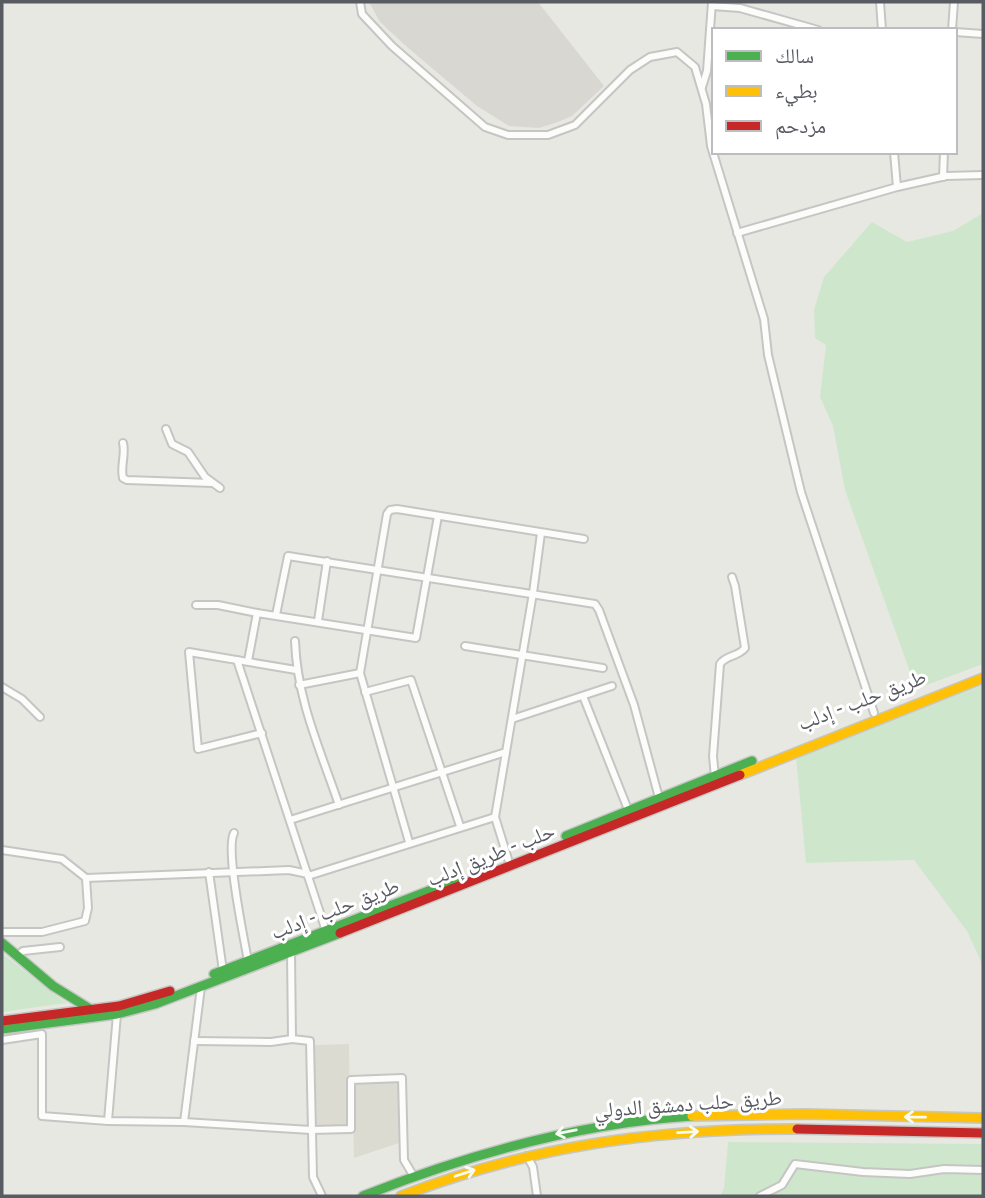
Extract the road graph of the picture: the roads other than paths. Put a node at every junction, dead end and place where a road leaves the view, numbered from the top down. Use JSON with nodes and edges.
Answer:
{"nodes":[{"id":1,"x":360,"y":2,"type":"edge"},
{"id":2,"x":880,"y":2,"type":"edge"},
{"id":3,"x":954,"y":2,"type":"edge"},
{"id":4,"x":712,"y":4,"type":"edge"},
{"id":5,"x":811,"y":28,"type":"edge"},
{"id":6,"x":882,"y":28,"type":"edge"},
{"id":7,"x":954,"y":28,"type":"edge"},
{"id":8,"x":957,"y":31,"type":"edge"},
{"id":9,"x":983,"y":34,"type":"edge"},
{"id":10,"x":702,"y":89,"type":"junction"},
{"id":11,"x":712,"y":149,"type":"edge"},
{"id":12,"x":713,"y":154,"type":"edge"},
{"id":13,"x":894,"y":154,"type":"edge"},
{"id":14,"x":944,"y":154,"type":"edge"},
{"id":15,"x":983,"y":175,"type":"edge"},
{"id":16,"x":943,"y":177,"type":"junction"},
{"id":17,"x":897,"y":187,"type":"junction"},
{"id":18,"x":737,"y":233,"type":"junction"},
{"id":19,"x":166,"y":429,"type":"dead end"},
{"id":20,"x":123,"y":443,"type":"dead end"},
{"id":21,"x":212,"y":483,"type":"junction"},
{"id":22,"x":220,"y":488,"type":"dead end"},
{"id":23,"x":438,"y":516,"type":"junction"},
{"id":24,"x":541,"y":533,"type":"junction"},
{"id":25,"x":584,"y":539,"type":"dead end"},
{"id":26,"x":327,"y":561,"type":"junction"},
{"id":27,"x":376,"y":569,"type":"junction"},
{"id":28,"x":427,"y":577,"type":"junction"},
{"id":29,"x":732,"y":577,"type":"dead end"},
{"id":30,"x":533,"y":593,"type":"junction"},
{"id":31,"x":195,"y":606,"type":"dead end"},
{"id":32,"x":257,"y":613,"type":"junction"},
{"id":33,"x":276,"y":615,"type":"junction"},
{"id":34,"x":318,"y":621,"type":"junction"},
{"id":35,"x":368,"y":631,"type":"junction"},
{"id":36,"x":295,"y":641,"type":"dead end"},
{"id":37,"x":465,"y":646,"type":"dead end"},
{"id":38,"x":523,"y":655,"type":"junction"},
{"id":39,"x":237,"y":660,"type":"junction"},
{"id":40,"x":248,"y":661,"type":"junction"},
{"id":41,"x":603,"y":668,"type":"dead end"},
{"id":42,"x":296,"y":670,"type":"junction"},
{"id":43,"x":983,"y":671,"type":"edge"},
{"id":44,"x":360,"y":673,"type":"junction"},
{"id":45,"x":983,"y":678,"type":"edge"},
{"id":46,"x":299,"y":685,"type":"junction"},
{"id":47,"x":2,"y":687,"type":"edge"},
{"id":48,"x":612,"y":687,"type":"dead end"},
{"id":49,"x":365,"y":692,"type":"junction"},
{"id":50,"x":583,"y":696,"type":"junction"},
{"id":51,"x":875,"y":716,"type":"junction"},
{"id":52,"x":40,"y":717,"type":"dead end"},
{"id":53,"x":512,"y":719,"type":"junction"},
{"id":54,"x":262,"y":733,"type":"junction"},
{"id":55,"x":506,"y":752,"type":"junction"},
{"id":56,"x":442,"y":772,"type":"junction"},
{"id":57,"x":716,"y":780,"type":"junction"},
{"id":58,"x":393,"y":788,"type":"junction"},
{"id":59,"x":658,"y":794,"type":"dead end"},
{"id":60,"x":339,"y":805,"type":"junction"},
{"id":61,"x":627,"y":807,"type":"dead end"},
{"id":62,"x":495,"y":817,"type":"junction"},
{"id":63,"x":290,"y":820,"type":"junction"},
{"id":64,"x":460,"y":826,"type":"junction"},
{"id":65,"x":234,"y":833,"type":"dead end"},
{"id":66,"x":409,"y":842,"type":"junction"},
{"id":67,"x":2,"y":850,"type":"edge"},
{"id":68,"x":510,"y":862,"type":"junction"},
{"id":69,"x":233,"y":871,"type":"junction"},
{"id":70,"x":209,"y":872,"type":"junction"},
{"id":71,"x":308,"y":875,"type":"junction"},
{"id":72,"x":86,"y":878,"type":"junction"},
{"id":73,"x":326,"y":931,"type":"junction"},
{"id":74,"x":2,"y":932,"type":"edge"},
{"id":75,"x":2,"y":943,"type":"edge"},
{"id":76,"x":60,"y":947,"type":"dead end"},
{"id":77,"x":291,"y":953,"type":"junction"},
{"id":78,"x":18,"y":954,"type":"junction"},
{"id":79,"x":247,"y":961,"type":"junction"},
{"id":80,"x":223,"y":971,"type":"junction"},
{"id":81,"x":201,"y":987,"type":"junction"},
{"id":82,"x":90,"y":1009,"type":"junction"},
{"id":83,"x":117,"y":1014,"type":"junction"},
{"id":84,"x":2,"y":1021,"type":"edge"},
{"id":85,"x":2,"y":1029,"type":"edge"},
{"id":86,"x":292,"y":1039,"type":"junction"},
{"id":87,"x":2,"y":1040,"type":"edge"},
{"id":88,"x":194,"y":1041,"type":"junction"},
{"id":89,"x":983,"y":1118,"type":"edge"},
{"id":90,"x":108,"y":1121,"type":"junction"},
{"id":91,"x":184,"y":1122,"type":"junction"},
{"id":92,"x":311,"y":1130,"type":"junction"},
{"id":93,"x":983,"y":1133,"type":"edge"},
{"id":94,"x":527,"y":1156,"type":"junction"},
{"id":95,"x":983,"y":1170,"type":"edge"},
{"id":96,"x":413,"y":1175,"type":"junction"},
{"id":97,"x":322,"y":1196,"type":"edge"},
{"id":98,"x":363,"y":1196,"type":"edge"},
{"id":99,"x":401,"y":1196,"type":"edge"},
{"id":100,"x":537,"y":1196,"type":"edge"},
{"id":101,"x":760,"y":1196,"type":"edge"}],
"edges":[{"from":1,"to":10,"type":"street"},
{"from":2,"to":6,"type":"street"},
{"from":3,"to":7,"type":"street"},
{"from":4,"to":5,"type":"street"},
{"from":4,"to":10,"type":"street"},
{"from":8,"to":9,"type":"street"},
{"from":10,"to":11,"type":"street"},
{"from":12,"to":18,"type":"street"},
{"from":13,"to":17,"type":"street"},
{"from":14,"to":16,"type":"street"},
{"from":15,"to":16,"type":"street"},
{"from":16,"to":17,"type":"street"},
{"from":17,"to":18,"type":"street"},
{"from":18,"to":51,"type":"street"},
{"from":19,"to":21,"type":"street"},
{"from":20,"to":21,"type":"street"},
{"from":21,"to":22,"type":"street"},
{"from":23,"to":24,"type":"street"},
{"from":23,"to":27,"type":"street"},
{"from":23,"to":28,"type":"street"},
{"from":24,"to":25,"type":"street"},
{"from":24,"to":30,"type":"street"},
{"from":26,"to":27,"type":"street"},
{"from":26,"to":33,"type":"street"},
{"from":26,"to":34,"type":"street"},
{"from":27,"to":28,"type":"street"},
{"from":27,"to":35,"type":"street"},
{"from":28,"to":30,"type":"street"},
{"from":28,"to":35,"type":"street"},
{"from":29,"to":57,"type":"street"},
{"from":30,"to":38,"type":"street"},
{"from":30,"to":59,"type":"street"},
{"from":31,"to":32,"type":"street"},
{"from":32,"to":33,"type":"street"},
{"from":32,"to":40,"type":"street"},
{"from":33,"to":34,"type":"street"},
{"from":34,"to":35,"type":"street"},
{"from":35,"to":44,"type":"street"},
{"from":36,"to":42,"type":"street"},
{"from":37,"to":38,"type":"street"},
{"from":38,"to":41,"type":"street"},
{"from":38,"to":53,"type":"street"},
{"from":39,"to":40,"type":"street"},
{"from":39,"to":54,"type":"street"},
{"from":39,"to":54,"type":"street"},
{"from":40,"to":42,"type":"street"},
{"from":42,"to":46,"type":"street"},
{"from":43,"to":51,"type":"main road","name":"طريق حلب - إدلب"},
{"from":44,"to":46,"type":"street"},
{"from":44,"to":49,"type":"street"},
{"from":45,"to":51,"type":"main road"},
{"from":46,"to":60,"type":"street"},
{"from":47,"to":52,"type":"street"},
{"from":48,"to":50,"type":"street"},
{"from":49,"to":56,"type":"street"},
{"from":49,"to":58,"type":"street"},
{"from":50,"to":53,"type":"street"},
{"from":50,"to":61,"type":"street"},
{"from":51,"to":57,"type":"main road","name":"طريق حلب - إدلب"},
{"from":53,"to":55,"type":"street"},
{"from":54,"to":63,"type":"street"},
{"from":55,"to":56,"type":"street"},
{"from":55,"to":62,"type":"street"},
{"from":56,"to":58,"type":"street"},
{"from":56,"to":64,"type":"street"},
{"from":57,"to":68,"type":"main road","name":"طريق حلب - إدلب"},
{"from":58,"to":60,"type":"street"},
{"from":58,"to":66,"type":"street"},
{"from":60,"to":63,"type":"street"},
{"from":62,"to":64,"type":"street"},
{"from":62,"to":68,"type":"street"},
{"from":63,"to":71,"type":"street"},
{"from":64,"to":66,"type":"street"},
{"from":65,"to":69,"type":"street"},
{"from":66,"to":71,"type":"street"},
{"from":67,"to":72,"type":"street"},
{"from":68,"to":73,"type":"main road","name":"طريق حلب - إدلب"},
{"from":68,"to":77,"type":"main road","name":"حلب - طريق إدلب"},
{"from":69,"to":70,"type":"street"},
{"from":69,"to":71,"type":"street"},
{"from":69,"to":79,"type":"street"},
{"from":70,"to":72,"type":"street"},
{"from":70,"to":80,"type":"street"},
{"from":71,"to":73,"type":"street"},
{"from":72,"to":74,"type":"street"},
{"from":73,"to":79,"type":"main road","name":"طريق حلب - إدلب"},
{"from":75,"to":78,"type":"main road"},
{"from":76,"to":78,"type":"street"},
{"from":77,"to":81,"type":"main road","name":"حلب - طريق إدلب"},
{"from":77,"to":86,"type":"street"},
{"from":78,"to":82,"type":"main road"},
{"from":79,"to":80,"type":"main road","name":"طريق حلب - إدلب"},
{"from":80,"to":82,"type":"main road","name":"طريق حلب - إدلب"},
{"from":81,"to":83,"type":"main road","name":"حلب - طريق إدلب"},
{"from":81,"to":88,"type":"street"},
{"from":82,"to":84,"type":"main road","name":"طريق حلب - إدلب"},
{"from":83,"to":85,"type":"main road","name":"حلب - طريق إدلب"},
{"from":83,"to":90,"type":"street"},
{"from":86,"to":88,"type":"street"},
{"from":86,"to":92,"type":"street"},
{"from":87,"to":90,"type":"street"},
{"from":88,"to":91,"type":"street"},
{"from":89,"to":96,"type":"main road","name":"طريق حلب دمشق الدولي","one_way":true},
{"from":90,"to":91,"type":"street"},
{"from":91,"to":92,"type":"street"},
{"from":92,"to":96,"type":"street"},
{"from":92,"to":97,"type":"street"},
{"from":94,"to":93,"type":"main road","name":"طريق حلب دمشق الدولي","one_way":true},
{"from":99,"to":94,"type":"main road","name":"طريق حلب دمشق الدولي","one_way":true},
{"from":94,"to":100,"type":"street"},
{"from":95,"to":101,"type":"street"},
{"from":96,"to":98,"type":"main road","name":"طريق حلب دمشق الدولي"}]}
